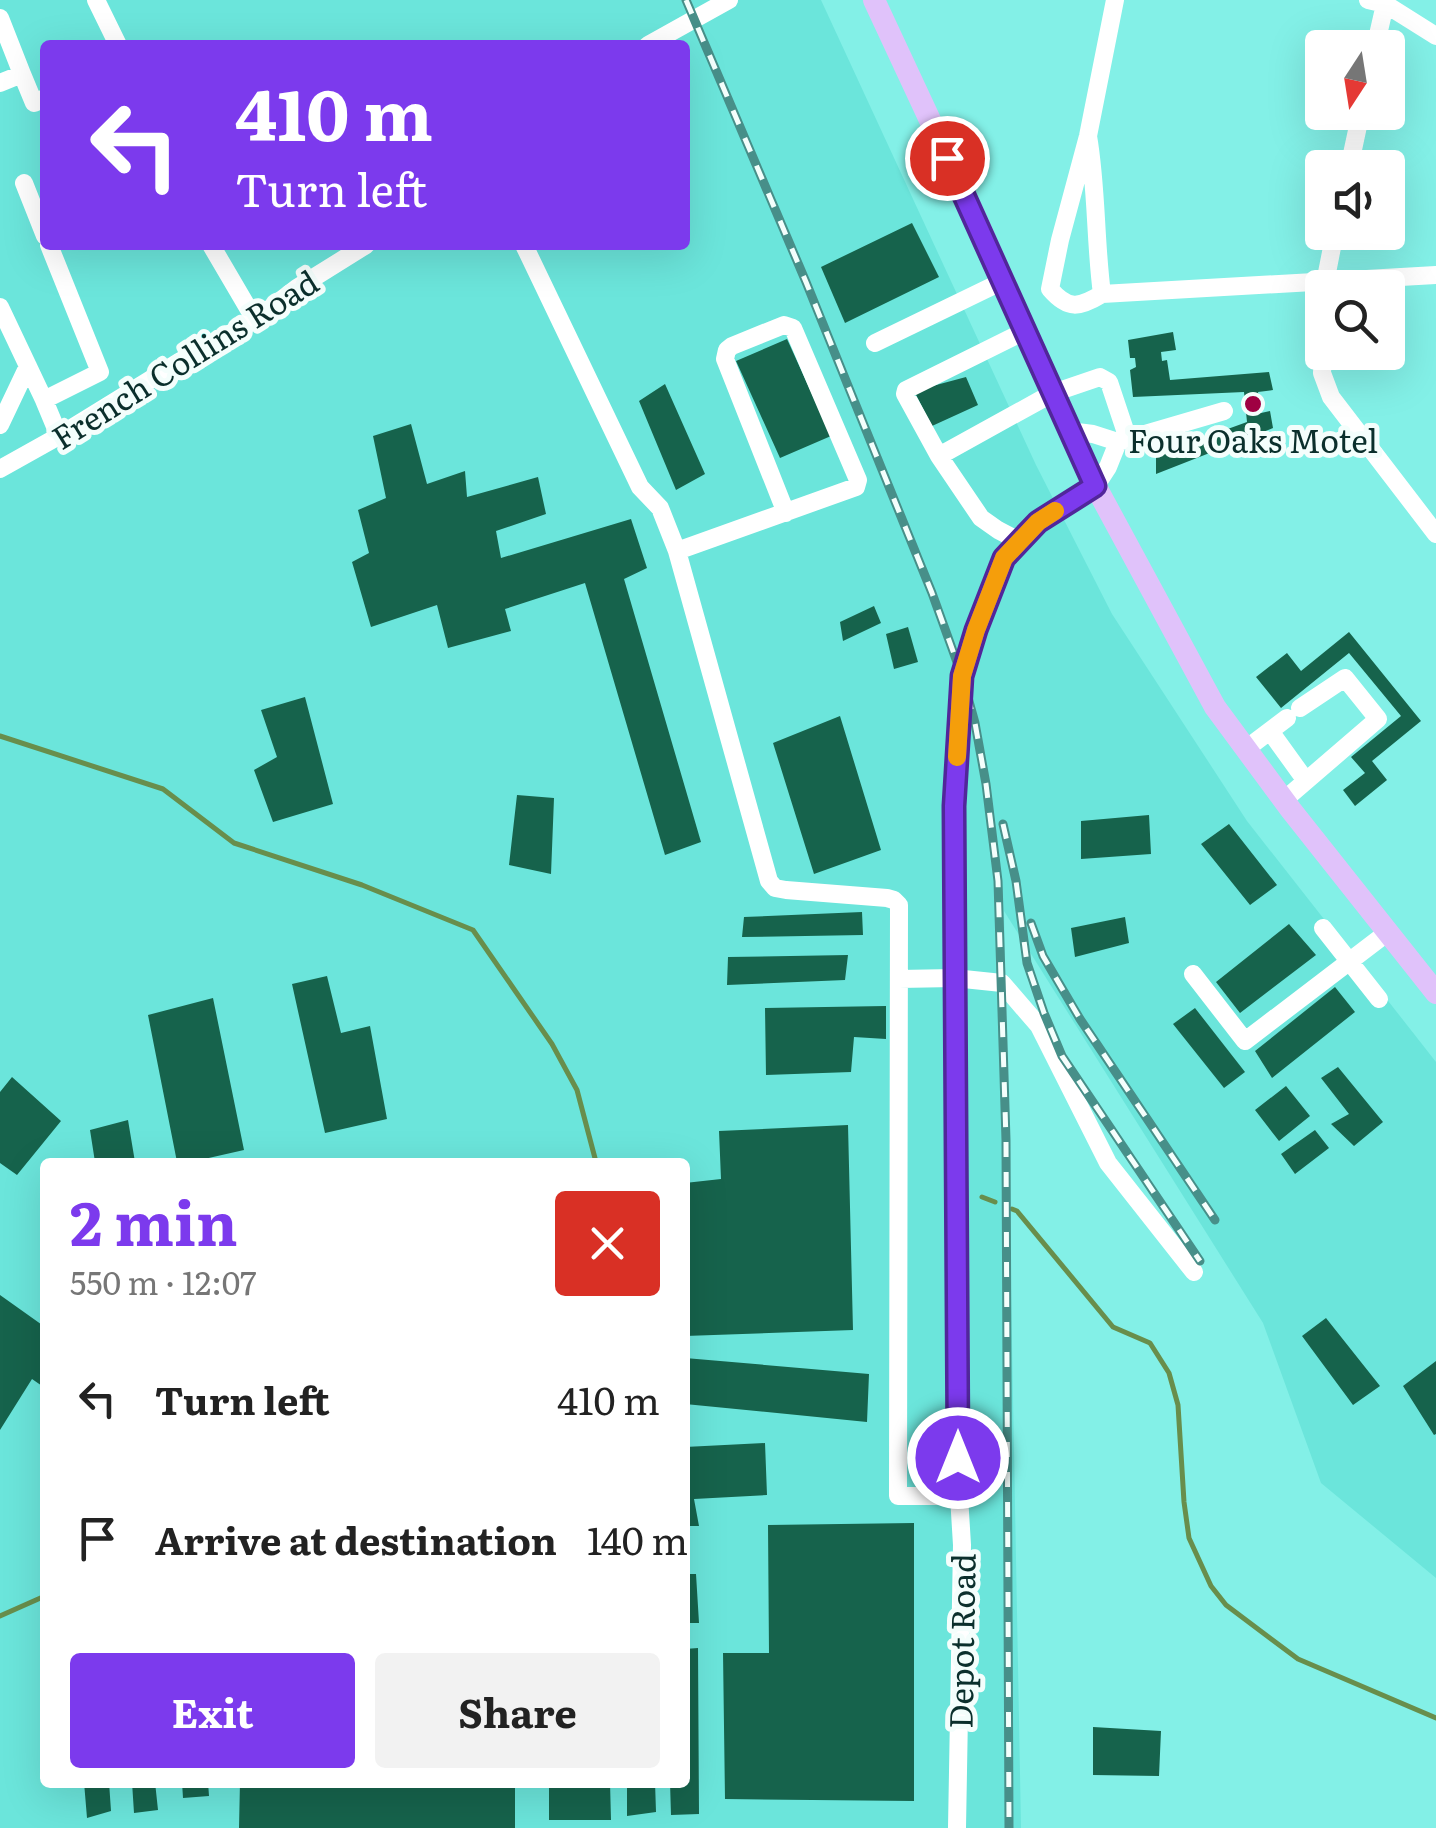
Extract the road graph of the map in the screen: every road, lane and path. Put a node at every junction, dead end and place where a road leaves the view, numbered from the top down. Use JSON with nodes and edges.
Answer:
{"nodes":[{"id":1,"x":96,"y":0,"type":"edge"},
{"id":2,"x":728,"y":0,"type":"edge"},
{"id":3,"x":874,"y":0,"type":"edge"},
{"id":4,"x":1114,"y":0,"type":"edge"},
{"id":5,"x":1380,"y":1,"type":"edge"},
{"id":6,"x":0,"y":18,"type":"edge"},
{"id":7,"x":1378,"y":30,"type":"edge"},
{"id":8,"x":1436,"y":36,"type":"edge"},
{"id":9,"x":116,"y":40,"type":"edge"},
{"id":10,"x":657,"y":40,"type":"edge"},
{"id":11,"x":22,"y":74,"type":"junction"},
{"id":12,"x":0,"y":83,"type":"edge"},
{"id":13,"x":40,"y":100,"type":"edge"},
{"id":14,"x":1088,"y":136,"type":"junction"},
{"id":15,"x":24,"y":183,"type":"dead end"},
{"id":16,"x":40,"y":223,"type":"edge"},
{"id":17,"x":51,"y":250,"type":"edge"},
{"id":18,"x":214,"y":250,"type":"edge"},
{"id":19,"x":358,"y":250,"type":"edge"},
{"id":20,"x":526,"y":250,"type":"edge"},
{"id":21,"x":1436,"y":275,"type":"edge"},
{"id":22,"x":1405,"y":278,"type":"edge"},
{"id":23,"x":1003,"y":282,"type":"junction"},
{"id":24,"x":1305,"y":286,"type":"edge"},
{"id":25,"x":1102,"y":294,"type":"junction"},
{"id":26,"x":0,"y":307,"type":"edge"},
{"id":27,"x":255,"y":320,"type":"junction"},
{"id":28,"x":1025,"y":331,"type":"junction"},
{"id":29,"x":875,"y":343,"type":"dead end"},
{"id":30,"x":28,"y":366,"type":"junction"},
{"id":31,"x":1322,"y":370,"type":"edge"},
{"id":32,"x":1052,"y":393,"type":"junction"},
{"id":33,"x":44,"y":400,"type":"junction"},
{"id":34,"x":1224,"y":411,"type":"dead end"},
{"id":35,"x":0,"y":426,"type":"edge"},
{"id":36,"x":1069,"y":431,"type":"junction"},
{"id":37,"x":60,"y":436,"type":"junction"},
{"id":38,"x":1123,"y":441,"type":"junction"},
{"id":39,"x":939,"y":456,"type":"junction"},
{"id":40,"x":0,"y":469,"type":"edge"},
{"id":41,"x":1095,"y":486,"type":"junction"},
{"id":42,"x":786,"y":513,"type":"junction"},
{"id":43,"x":1436,"y":534,"type":"edge"},
{"id":44,"x":1019,"y":542,"type":"junction"},
{"id":45,"x":677,"y":550,"type":"junction"},
{"id":46,"x":1270,"y":732,"type":"junction"},
{"id":47,"x":1246,"y":749,"type":"junction"},
{"id":48,"x":1306,"y":780,"type":"junction"},
{"id":49,"x":1284,"y":800,"type":"junction"},
{"id":50,"x":1323,"y":928,"type":"dead end"},
{"id":51,"x":1388,"y":932,"type":"junction"},
{"id":52,"x":1350,"y":962,"type":"junction"},
{"id":53,"x":1193,"y":974,"type":"dead end"},
{"id":54,"x":954,"y":978,"type":"junction"},
{"id":55,"x":899,"y":979,"type":"junction"},
{"id":56,"x":1436,"y":993,"type":"edge"},
{"id":57,"x":1379,"y":999,"type":"dead end"},
{"id":58,"x":1194,"y":1272,"type":"dead end"},
{"id":59,"x":959,"y":1496,"type":"junction"},
{"id":60,"x":958,"y":1828,"type":"edge"}],
"edges":[{"from":1,"to":9,"type":"street"},
{"from":2,"to":10,"type":"street"},
{"from":3,"to":23,"type":"main road"},
{"from":4,"to":14,"type":"street"},
{"from":5,"to":7,"type":"street"},
{"from":5,"to":8,"type":"street"},
{"from":6,"to":11,"type":"street"},
{"from":11,"to":12,"type":"street"},
{"from":11,"to":13,"type":"street"},
{"from":14,"to":25,"type":"street"},
{"from":14,"to":25,"type":"street"},
{"from":15,"to":16,"type":"street"},
{"from":17,"to":33,"type":"street"},
{"from":18,"to":27,"type":"street"},
{"from":19,"to":27,"type":"street","name":"French Collins Road"},
{"from":20,"to":45,"type":"street"},
{"from":21,"to":22,"type":"street"},
{"from":23,"to":28,"type":"main road"},
{"from":23,"to":29,"type":"street"},
{"from":24,"to":25,"type":"street"},
{"from":26,"to":30,"type":"street"},
{"from":27,"to":37,"type":"street","name":"French Collins Road"},
{"from":28,"to":32,"type":"main road"},
{"from":28,"to":39,"type":"street"},
{"from":30,"to":33,"type":"street"},
{"from":30,"to":35,"type":"street"},
{"from":31,"to":43,"type":"street"},
{"from":32,"to":36,"type":"main road"},
{"from":32,"to":38,"type":"street"},
{"from":32,"to":39,"type":"street"},
{"from":33,"to":37,"type":"street"},
{"from":34,"to":38,"type":"street"},
{"from":36,"to":38,"type":"street"},
{"from":36,"to":41,"type":"main road"},
{"from":37,"to":40,"type":"street","name":"French Collins Road"},
{"from":38,"to":41,"type":"street"},
{"from":39,"to":44,"type":"street"},
{"from":41,"to":44,"type":"street","name":"Depot Road"},
{"from":41,"to":47,"type":"main road"},
{"from":42,"to":42,"type":"street"},
{"from":42,"to":45,"type":"street"},
{"from":44,"to":54,"type":"street","name":"Depot Road"},
{"from":45,"to":55,"type":"street"},
{"from":46,"to":47,"type":"street"},
{"from":46,"to":48,"type":"street"},
{"from":46,"to":48,"type":"street"},
{"from":47,"to":49,"type":"main road"},
{"from":48,"to":49,"type":"street"},
{"from":49,"to":51,"type":"main road"},
{"from":50,"to":52,"type":"street"},
{"from":51,"to":52,"type":"street"},
{"from":51,"to":56,"type":"main road"},
{"from":52,"to":53,"type":"street"},
{"from":52,"to":57,"type":"street"},
{"from":54,"to":55,"type":"street"},
{"from":54,"to":58,"type":"street"},
{"from":54,"to":59,"type":"street","name":"Depot Road"},
{"from":55,"to":59,"type":"street"},
{"from":59,"to":60,"type":"street","name":"Depot Road"}]}
